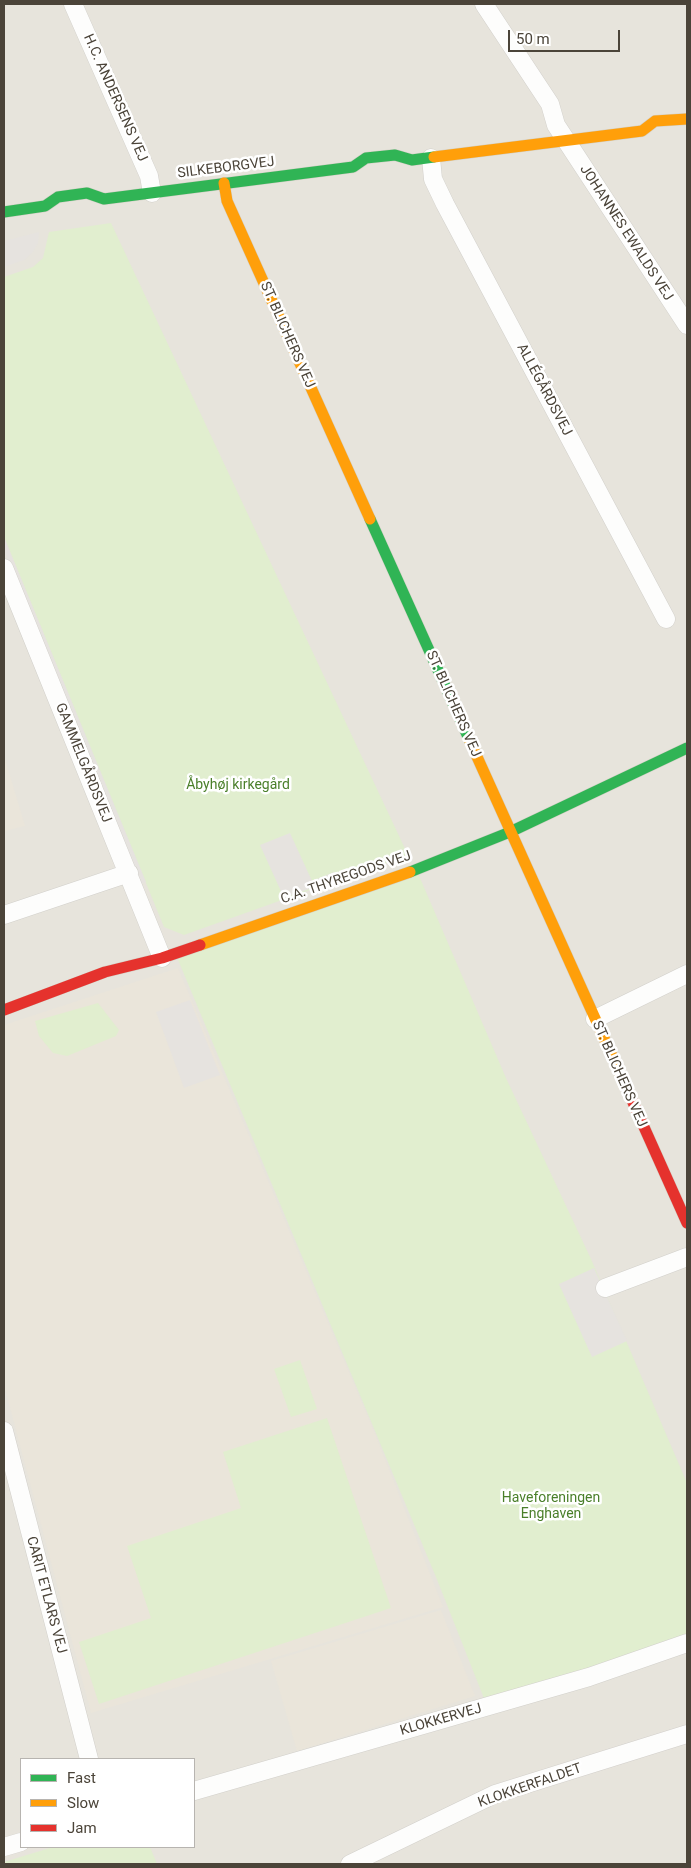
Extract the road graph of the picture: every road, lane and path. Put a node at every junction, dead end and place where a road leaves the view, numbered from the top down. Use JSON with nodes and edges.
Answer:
{"nodes":[{"id":1,"x":73,"y":4,"type":"edge"},
{"id":2,"x":484,"y":4,"type":"edge"},
{"id":3,"x":687,"y":119,"type":"edge"},
{"id":4,"x":642,"y":131,"type":"junction"},
{"id":5,"x":657,"y":137,"type":"dead end"},
{"id":6,"x":566,"y":140,"type":"junction"},
{"id":7,"x":430,"y":158,"type":"junction"},
{"id":8,"x":412,"y":160,"type":"junction"},
{"id":9,"x":353,"y":167,"type":"junction"},
{"id":10,"x":397,"y":171,"type":"dead end"},
{"id":11,"x":368,"y":174,"type":"dead end"},
{"id":12,"x":224,"y":184,"type":"junction"},
{"id":13,"x":152,"y":193,"type":"junction"},
{"id":14,"x":104,"y":199,"type":"junction"},
{"id":15,"x":45,"y":206,"type":"junction"},
{"id":16,"x":89,"y":209,"type":"dead end"},
{"id":17,"x":4,"y":212,"type":"edge"},
{"id":18,"x":60,"y":213,"type":"dead end"},
{"id":19,"x":687,"y":325,"type":"edge"},
{"id":20,"x":4,"y":568,"type":"edge"},
{"id":21,"x":666,"y":618,"type":"dead end"},
{"id":22,"x":687,"y":748,"type":"edge"},
{"id":23,"x":510,"y":832,"type":"junction"},
{"id":24,"x":129,"y":873,"type":"junction"},
{"id":25,"x":4,"y":915,"type":"edge"},
{"id":26,"x":162,"y":958,"type":"junction"},
{"id":27,"x":687,"y":974,"type":"edge"},
{"id":28,"x":4,"y":1010,"type":"edge"},
{"id":29,"x":594,"y":1019,"type":"junction"},
{"id":30,"x":687,"y":1223,"type":"edge"},
{"id":31,"x":687,"y":1257,"type":"edge"},
{"id":32,"x":605,"y":1288,"type":"dead end"},
{"id":33,"x":4,"y":1431,"type":"edge"},
{"id":34,"x":687,"y":1643,"type":"edge"},
{"id":35,"x":687,"y":1734,"type":"edge"},
{"id":36,"x":89,"y":1758,"type":"edge"},
{"id":37,"x":195,"y":1791,"type":"edge"},
{"id":38,"x":20,"y":1842,"type":"edge"},
{"id":39,"x":4,"y":1847,"type":"edge"},
{"id":40,"x":350,"y":1864,"type":"edge"}],
"edges":[{"from":1,"to":13,"type":"street","name":"H.C. ANDERSENS VEJ"},
{"from":2,"to":6,"type":"street","name":"JOHANNES EWALDS VEJ"},
{"from":3,"to":4,"type":"street","name":"SILKEBORGVEJ"},
{"from":4,"to":5,"type":"street","name":"SILKEBORGVEJ"},
{"from":4,"to":6,"type":"street","name":"SILKEBORGVEJ"},
{"from":6,"to":7,"type":"street","name":"SILKEBORGVEJ"},
{"from":6,"to":19,"type":"street","name":"JOHANNES EWALDS VEJ"},
{"from":7,"to":8,"type":"street","name":"SILKEBORGVEJ"},
{"from":7,"to":21,"type":"street","name":"ALLÉGÅRDSVEJ"},
{"from":8,"to":9,"type":"street","name":"SILKEBORGVEJ"},
{"from":8,"to":10,"type":"street","name":"SILKEBORGVEJ"},
{"from":9,"to":11,"type":"street"},
{"from":9,"to":12,"type":"street","name":"SILKEBORGVEJ"},
{"from":12,"to":13,"type":"street","name":"SILKEBORGVEJ"},
{"from":12,"to":23,"type":"street","name":"ST. BLICHERS VEJ"},
{"from":13,"to":14,"type":"street","name":"SILKEBORGVEJ"},
{"from":14,"to":15,"type":"street","name":"SILKEBORGVEJ"},
{"from":14,"to":16,"type":"street","name":"SILKEBORGVEJ"},
{"from":15,"to":17,"type":"street","name":"SILKEBORGVEJ"},
{"from":15,"to":18,"type":"street"},
{"from":20,"to":24,"type":"street","name":"GAMMELGÅRDSVEJ"},
{"from":22,"to":23,"type":"street","name":"C.A. THYREGODS VEJ"},
{"from":23,"to":26,"type":"street","name":"C.A. THYREGODS VEJ"},
{"from":23,"to":29,"type":"street","name":"ST. BLICHERS VEJ"},
{"from":24,"to":25,"type":"street"},
{"from":24,"to":26,"type":"street","name":"GAMMELGÅRDSVEJ"},
{"from":26,"to":28,"type":"street","name":"C.A. THYREGODS VEJ"},
{"from":27,"to":29,"type":"street"},
{"from":29,"to":30,"type":"street","name":"ST. BLICHERS VEJ"},
{"from":31,"to":32,"type":"street"},
{"from":33,"to":36,"type":"street","name":"CARIT ETLARS VEJ"},
{"from":34,"to":37,"type":"street","name":"KLOKKERVEJ"},
{"from":35,"to":40,"type":"street","name":"KLOKKERFALDET"},
{"from":38,"to":39,"type":"street"}]}
